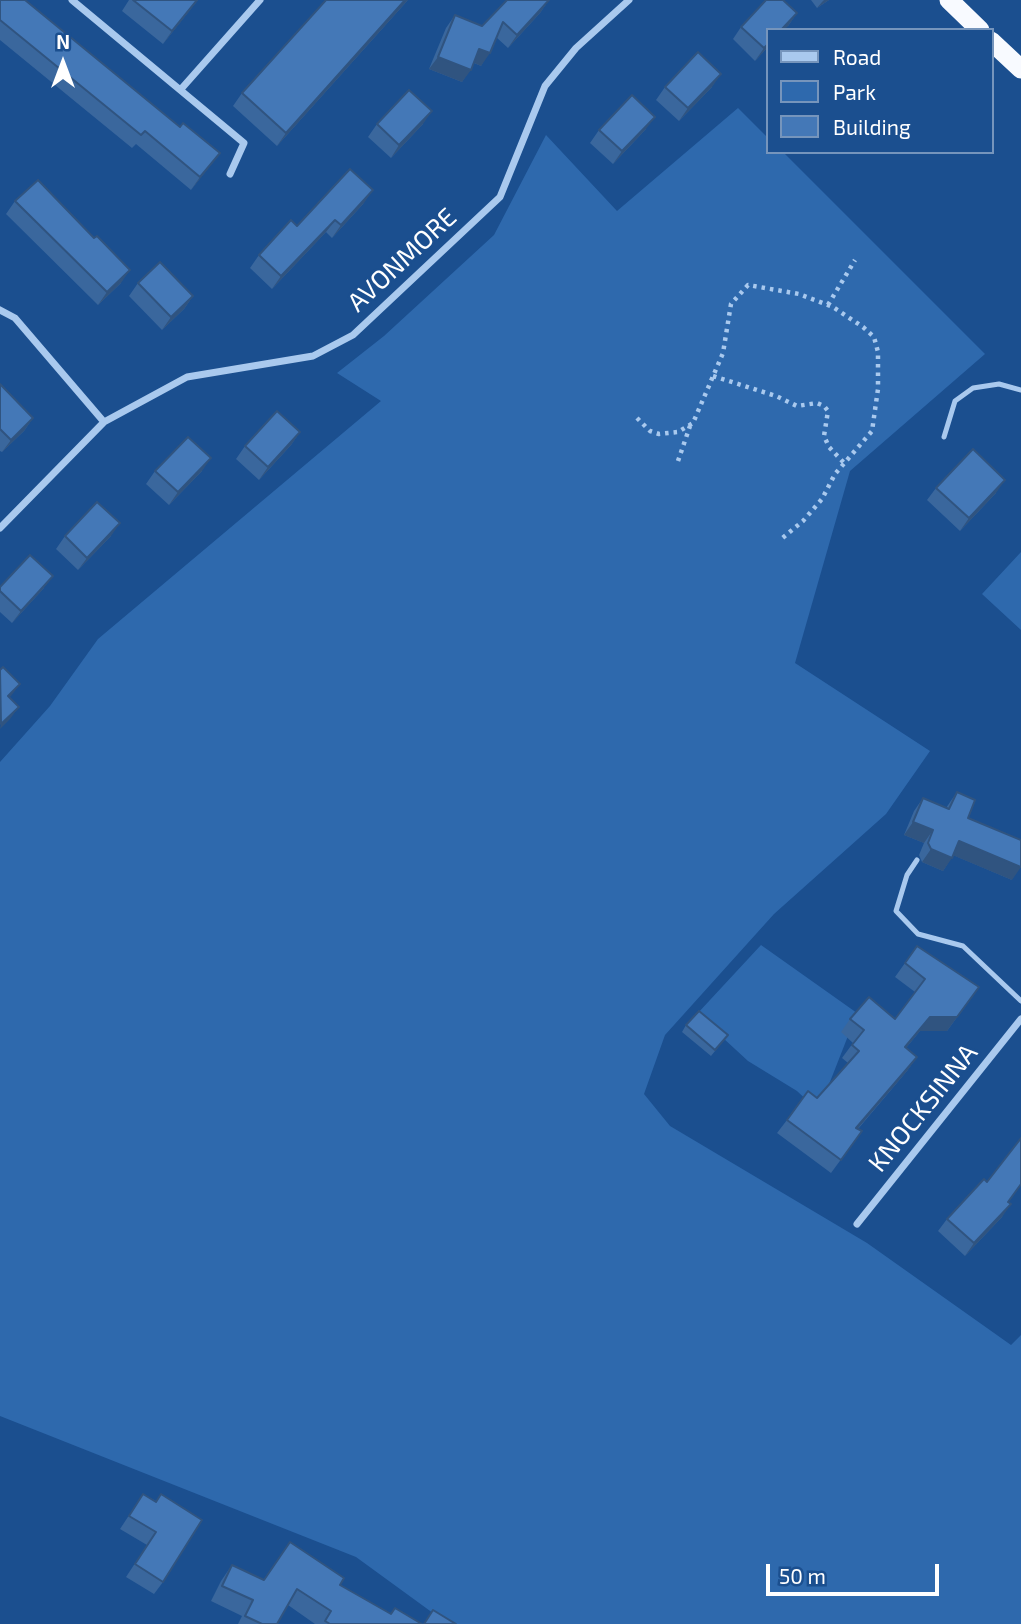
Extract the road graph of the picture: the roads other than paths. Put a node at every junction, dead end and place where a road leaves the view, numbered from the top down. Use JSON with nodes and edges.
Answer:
{"nodes":[{"id":1,"x":72,"y":0,"type":"edge"},
{"id":2,"x":260,"y":0,"type":"edge"},
{"id":3,"x":629,"y":0,"type":"edge"},
{"id":4,"x":949,"y":0,"type":"edge"},
{"id":5,"x":978,"y":28,"type":"edge"},
{"id":6,"x":993,"y":43,"type":"edge"},
{"id":7,"x":1021,"y":69,"type":"edge"},
{"id":8,"x":182,"y":88,"type":"junction"},
{"id":9,"x":230,"y":174,"type":"dead end"},
{"id":10,"x":0,"y":310,"type":"edge"},
{"id":11,"x":1021,"y":390,"type":"edge"},
{"id":12,"x":104,"y":422,"type":"junction"},
{"id":13,"x":944,"y":437,"type":"dead end"},
{"id":14,"x":0,"y":528,"type":"edge"},
{"id":15,"x":917,"y":860,"type":"dead end"},
{"id":16,"x":1021,"y":1001,"type":"edge"},
{"id":17,"x":1021,"y":1019,"type":"edge"},
{"id":18,"x":857,"y":1224,"type":"dead end"}],
"edges":[{"from":1,"to":8,"type":"street"},
{"from":2,"to":8,"type":"street"},
{"from":3,"to":12,"type":"street","name":"AVONMORE"},
{"from":4,"to":5,"type":"highway"},
{"from":6,"to":7,"type":"highway"},
{"from":8,"to":9,"type":"street"},
{"from":10,"to":12,"type":"street"},
{"from":11,"to":13,"type":"lane"},
{"from":12,"to":14,"type":"street","name":"AVONMORE"},
{"from":15,"to":16,"type":"lane"},
{"from":17,"to":18,"type":"street","name":"KNOCKSINNA"}]}
